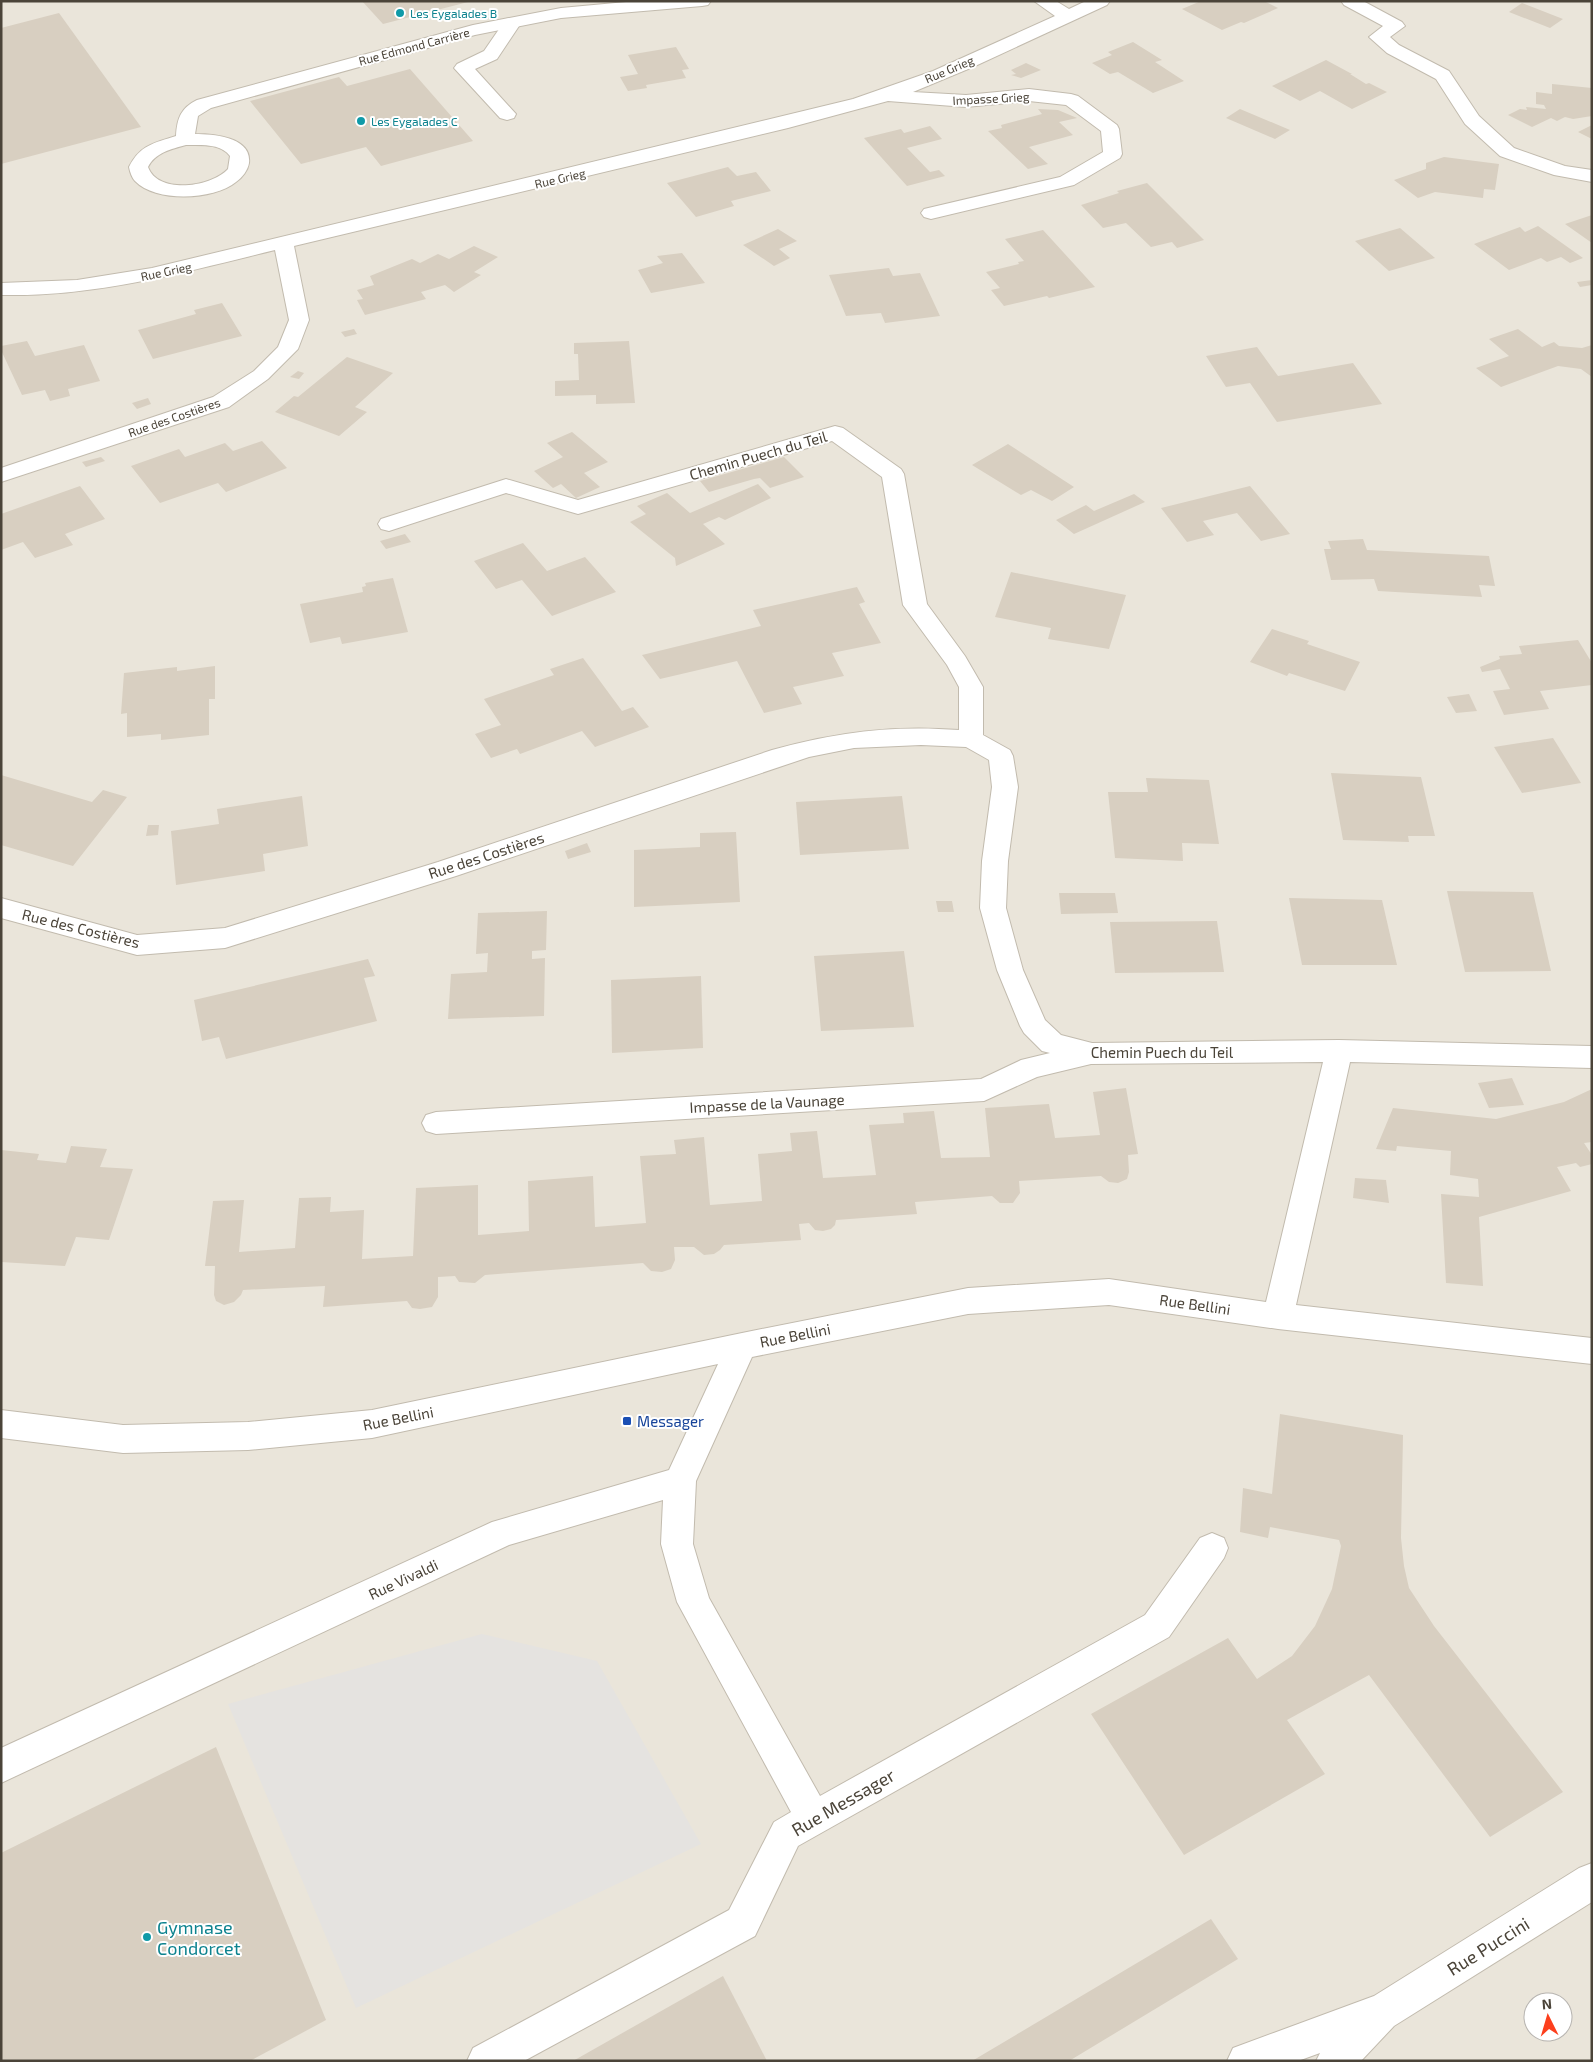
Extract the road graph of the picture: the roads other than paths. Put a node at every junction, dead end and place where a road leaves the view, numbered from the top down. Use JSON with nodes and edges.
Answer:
{"nodes":[{"id":1,"x":702,"y":1,"type":"edge"},
{"id":2,"x":1043,"y":1,"type":"edge"},
{"id":3,"x":1101,"y":1,"type":"edge"},
{"id":4,"x":1350,"y":1,"type":"edge"},
{"id":5,"x":1068,"y":16,"type":"junction"},
{"id":6,"x":512,"y":23,"type":"junction"},
{"id":7,"x":883,"y":96,"type":"junction"},
{"id":8,"x":507,"y":114,"type":"dead end"},
{"id":9,"x":185,"y":139,"type":"junction"},
{"id":10,"x":1592,"y":176,"type":"edge"},
{"id":11,"x":930,"y":213,"type":"dead end"},
{"id":12,"x":284,"y":244,"type":"junction"},
{"id":13,"x":1,"y":289,"type":"edge"},
{"id":14,"x":1,"y":475,"type":"edge"},
{"id":15,"x":389,"y":524,"type":"dead end"},
{"id":16,"x":971,"y":738,"type":"junction"},
{"id":17,"x":1,"y":908,"type":"edge"},
{"id":18,"x":1339,"y":1051,"type":"junction"},
{"id":19,"x":1092,"y":1054,"type":"junction"},
{"id":20,"x":1592,"y":1056,"type":"edge"},
{"id":21,"x":436,"y":1123,"type":"dead end"},
{"id":22,"x":1278,"y":1316,"type":"junction"},
{"id":23,"x":742,"y":1346,"type":"junction"},
{"id":24,"x":1592,"y":1351,"type":"edge"},
{"id":25,"x":1,"y":1424,"type":"edge"},
{"id":26,"x":680,"y":1481,"type":"junction"},
{"id":27,"x":1212,"y":1548,"type":"dead end"},
{"id":28,"x":1,"y":1766,"type":"edge"},
{"id":29,"x":813,"y":1818,"type":"junction"},
{"id":30,"x":1592,"y":1880,"type":"edge"},
{"id":31,"x":1384,"y":2011,"type":"junction"},
{"id":32,"x":486,"y":2061,"type":"edge"},
{"id":33,"x":1246,"y":2061,"type":"edge"},
{"id":34,"x":1335,"y":2061,"type":"edge"}],
"edges":[{"from":1,"to":6,"type":"street","name":"Rue Edmond Carrière"},
{"from":2,"to":5,"type":"street"},
{"from":3,"to":5,"type":"street","name":"Rue Grieg"},
{"from":4,"to":10,"type":"street"},
{"from":5,"to":7,"type":"street","name":"Rue Grieg"},
{"from":6,"to":8,"type":"street"},
{"from":6,"to":9,"type":"street","name":"Rue Edmond Carrière"},
{"from":7,"to":11,"type":"street","name":"Impasse Grieg"},
{"from":7,"to":12,"type":"street","name":"Rue Grieg"},
{"from":9,"to":9,"type":"street"},
{"from":12,"to":13,"type":"street","name":"Rue Grieg"},
{"from":12,"to":14,"type":"street","name":"Rue des Costières"},
{"from":15,"to":16,"type":"street","name":"Chemin Puech du Teil"},
{"from":16,"to":17,"type":"street","name":"Rue des Costières"},
{"from":16,"to":19,"type":"street","name":"Chemin Puech du Teil"},
{"from":18,"to":19,"type":"street","name":"Chemin Puech du Teil"},
{"from":18,"to":20,"type":"street","name":"Chemin Puech du Teil"},
{"from":18,"to":22,"type":"street"},
{"from":19,"to":21,"type":"street","name":"Impasse de la Vaunage"},
{"from":22,"to":23,"type":"street","name":"Rue Bellini"},
{"from":22,"to":24,"type":"street","name":"Rue Bellini"},
{"from":23,"to":25,"type":"street","name":"Rue Bellini"},
{"from":23,"to":26,"type":"street"},
{"from":26,"to":28,"type":"street","name":"Rue Vivaldi"},
{"from":26,"to":29,"type":"street"},
{"from":27,"to":29,"type":"street","name":"Rue Messager"},
{"from":29,"to":32,"type":"street","name":"Rue Messager"},
{"from":30,"to":31,"type":"street","name":"Rue Puccini"},
{"from":31,"to":33,"type":"street","name":"Rue Puccini"},
{"from":31,"to":34,"type":"street","name":"Rue Puccini"}]}
